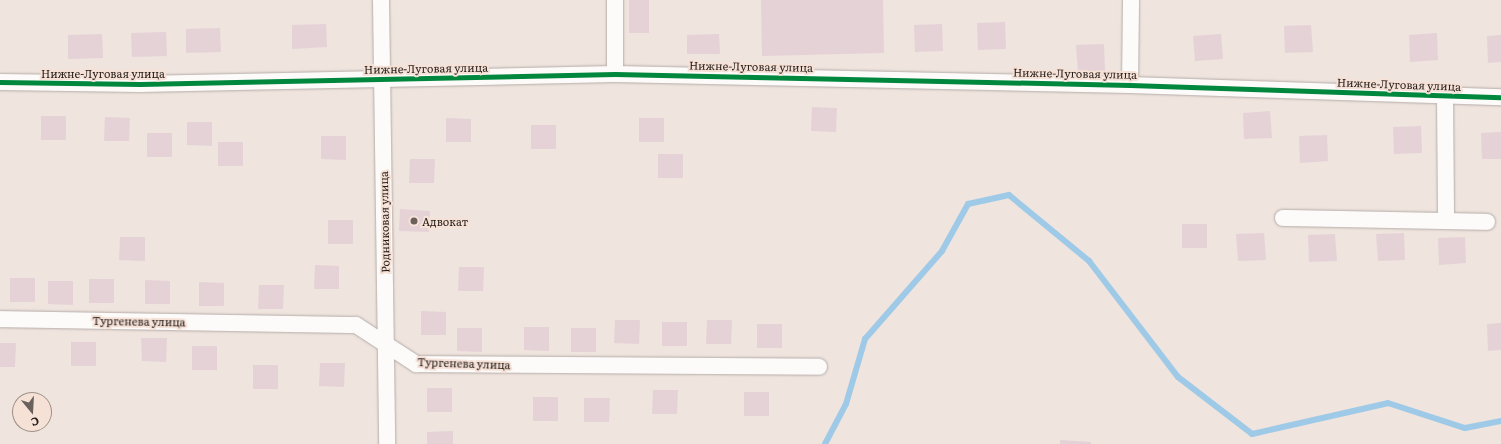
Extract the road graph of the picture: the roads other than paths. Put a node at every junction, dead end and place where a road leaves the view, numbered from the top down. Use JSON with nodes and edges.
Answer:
{"nodes":[{"id":1,"x":381,"y":0,"type":"edge"},
{"id":2,"x":615,"y":0,"type":"edge"},
{"id":3,"x":1131,"y":0,"type":"edge"},
{"id":4,"x":615,"y":74,"type":"junction"},
{"id":5,"x":382,"y":79,"type":"junction"},
{"id":6,"x":0,"y":82,"type":"edge"},
{"id":7,"x":1130,"y":85,"type":"junction"},
{"id":8,"x":1446,"y":96,"type":"junction"},
{"id":9,"x":1501,"y":97,"type":"edge"},
{"id":10,"x":1283,"y":218,"type":"dead end"},
{"id":11,"x":1446,"y":221,"type":"junction"},
{"id":12,"x":1487,"y":222,"type":"dead end"},
{"id":13,"x":0,"y":319,"type":"edge"},
{"id":14,"x":386,"y":344,"type":"junction"},
{"id":15,"x":819,"y":368,"type":"dead end"},
{"id":16,"x":387,"y":444,"type":"edge"}],
"edges":[{"from":1,"to":5,"type":"street","name":"Родниковая улица"},
{"from":2,"to":4,"type":"street"},
{"from":3,"to":7,"type":"street"},
{"from":4,"to":5,"type":"street","name":"Нижне-Луговая улица"},
{"from":4,"to":7,"type":"street","name":"Нижне-Луговая улица"},
{"from":5,"to":6,"type":"street","name":"Нижне-Луговая улица"},
{"from":5,"to":14,"type":"street","name":"Родниковая улица"},
{"from":7,"to":8,"type":"street","name":"Нижне-Луговая улица"},
{"from":8,"to":9,"type":"street","name":"Нижне-Луговая улица"},
{"from":8,"to":11,"type":"street"},
{"from":10,"to":11,"type":"street"},
{"from":11,"to":12,"type":"street"},
{"from":13,"to":14,"type":"street","name":"Тургенева улица"},
{"from":14,"to":15,"type":"street","name":"Тургенева улица"},
{"from":14,"to":16,"type":"street","name":"Родниковая улица"}]}
